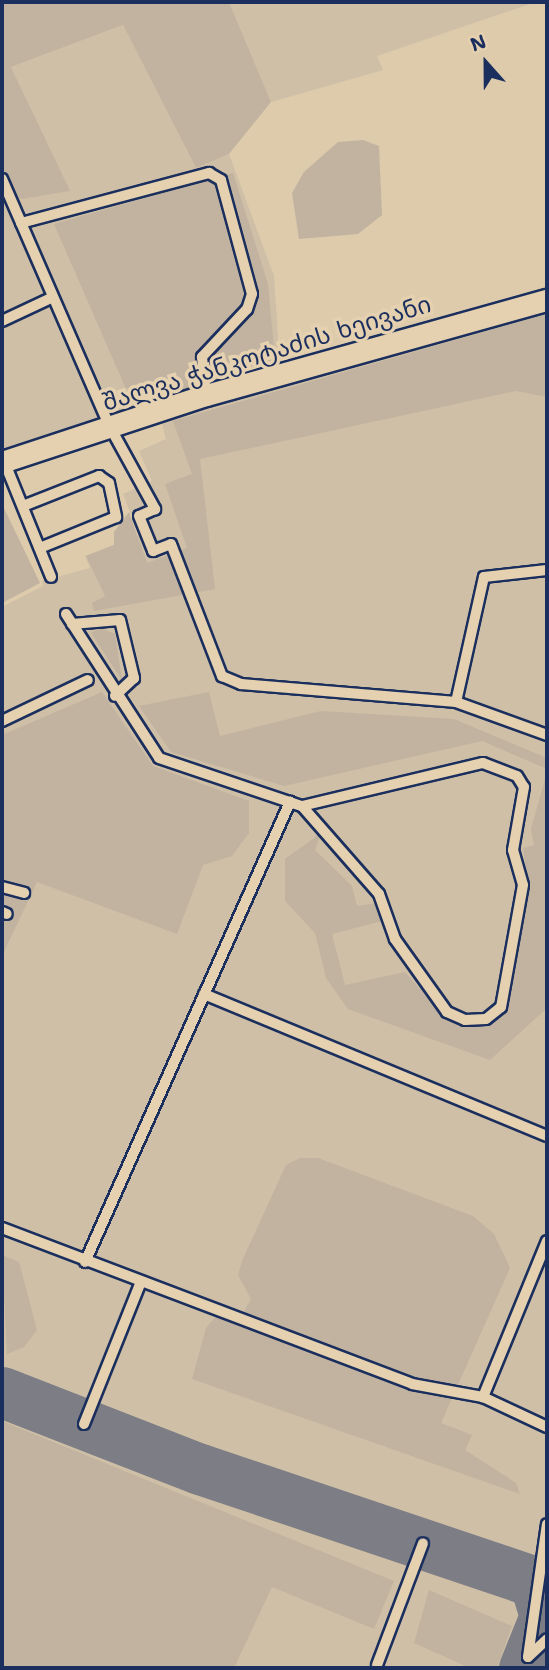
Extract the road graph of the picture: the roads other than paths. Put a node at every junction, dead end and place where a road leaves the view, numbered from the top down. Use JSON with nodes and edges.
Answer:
{"nodes":[{"id":1,"x":2,"y":179,"type":"edge"},
{"id":2,"x":21,"y":223,"type":"junction"},
{"id":3,"x":53,"y":297,"type":"junction"},
{"id":4,"x":547,"y":300,"type":"edge"},
{"id":5,"x":2,"y":321,"type":"edge"},
{"id":6,"x":206,"y":395,"type":"junction"},
{"id":7,"x":110,"y":427,"type":"junction"},
{"id":8,"x":3,"y":461,"type":"edge"},
{"id":9,"x":23,"y":506,"type":"junction"},
{"id":10,"x":40,"y":548,"type":"junction"},
{"id":11,"x":547,"y":570,"type":"edge"},
{"id":12,"x":51,"y":577,"type":"dead end"},
{"id":13,"x":88,"y":680,"type":"dead end"},
{"id":14,"x":115,"y":696,"type":"junction"},
{"id":15,"x":456,"y":702,"type":"junction"},
{"id":16,"x":2,"y":721,"type":"edge"},
{"id":17,"x":547,"y":735,"type":"edge"},
{"id":18,"x":290,"y":802,"type":"junction"},
{"id":19,"x":302,"y":806,"type":"junction"},
{"id":20,"x":2,"y":887,"type":"edge"},
{"id":21,"x":24,"y":893,"type":"dead end"},
{"id":22,"x":204,"y":994,"type":"junction"},
{"id":23,"x":547,"y":1136,"type":"edge"},
{"id":24,"x":2,"y":1228,"type":"edge"},
{"id":25,"x":547,"y":1241,"type":"edge"},
{"id":26,"x":85,"y":1262,"type":"junction"},
{"id":27,"x":140,"y":1284,"type":"junction"},
{"id":28,"x":482,"y":1397,"type":"junction"},
{"id":29,"x":84,"y":1424,"type":"dead end"},
{"id":30,"x":547,"y":1427,"type":"edge"},
{"id":31,"x":547,"y":1524,"type":"edge"},
{"id":32,"x":423,"y":1544,"type":"dead end"},
{"id":33,"x":547,"y":1639,"type":"edge"},
{"id":34,"x":377,"y":1665,"type":"dead end"}],
"edges":[{"from":1,"to":2,"type":"lane"},
{"from":2,"to":3,"type":"lane"},
{"from":2,"to":6,"type":"lane"},
{"from":3,"to":5,"type":"lane"},
{"from":3,"to":7,"type":"lane"},
{"from":4,"to":6,"type":"street","name":"შალვა ჭანკოტაძის ხეივანი"},
{"from":6,"to":7,"type":"street","name":"შალვა ჭანკოტაძის ხეივანი"},
{"from":7,"to":8,"type":"street","name":"შალვა ჭანკოტაძის ხეივანი"},
{"from":7,"to":15,"type":"lane"},
{"from":8,"to":9,"type":"lane"},
{"from":9,"to":10,"type":"lane"},
{"from":9,"to":10,"type":"lane"},
{"from":10,"to":12,"type":"lane"},
{"from":11,"to":15,"type":"lane"},
{"from":13,"to":16,"type":"lane"},
{"from":14,"to":14,"type":"lane"},
{"from":14,"to":18,"type":"lane"},
{"from":15,"to":17,"type":"lane"},
{"from":18,"to":19,"type":"lane"},
{"from":18,"to":22,"type":"lane"},
{"from":19,"to":19,"type":"lane"},
{"from":20,"to":21,"type":"lane"},
{"from":22,"to":23,"type":"lane"},
{"from":22,"to":26,"type":"lane"},
{"from":24,"to":26,"type":"lane"},
{"from":25,"to":28,"type":"lane"},
{"from":26,"to":27,"type":"lane"},
{"from":27,"to":28,"type":"lane"},
{"from":27,"to":29,"type":"lane"},
{"from":28,"to":30,"type":"lane"},
{"from":31,"to":33,"type":"lane"},
{"from":32,"to":34,"type":"lane"}]}
